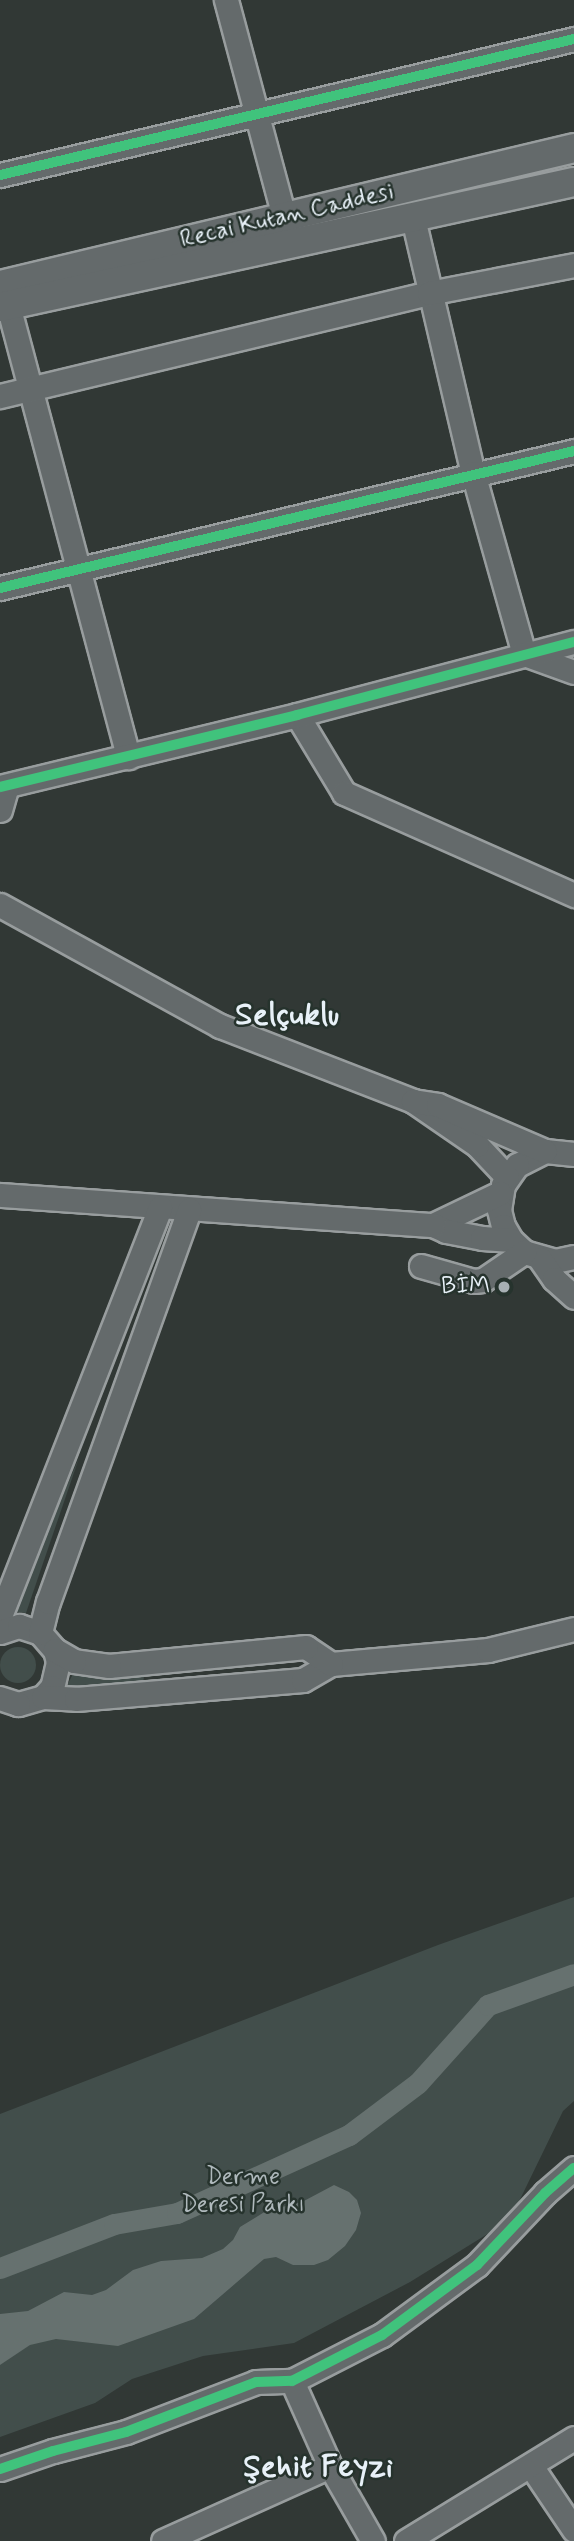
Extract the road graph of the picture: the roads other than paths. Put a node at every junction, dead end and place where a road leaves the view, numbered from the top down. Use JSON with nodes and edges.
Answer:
{"nodes":[{"id":1,"x":226,"y":0,"type":"edge"},
{"id":2,"x":574,"y":39,"type":"edge"},
{"id":3,"x":257,"y":114,"type":"junction"},
{"id":4,"x":574,"y":148,"type":"edge"},
{"id":5,"x":0,"y":175,"type":"edge"},
{"id":6,"x":574,"y":182,"type":"edge"},
{"id":7,"x":284,"y":217,"type":"junction"},
{"id":8,"x":414,"y":218,"type":"junction"},
{"id":9,"x":574,"y":265,"type":"edge"},
{"id":10,"x":429,"y":292,"type":"junction"},
{"id":11,"x":3,"y":299,"type":"edge"},
{"id":12,"x":31,"y":389,"type":"junction"},
{"id":13,"x":0,"y":396,"type":"edge"},
{"id":14,"x":574,"y":451,"type":"edge"},
{"id":15,"x":474,"y":473,"type":"junction"},
{"id":16,"x":80,"y":569,"type":"junction"},
{"id":17,"x":0,"y":588,"type":"edge"},
{"id":18,"x":574,"y":642,"type":"edge"},
{"id":19,"x":524,"y":654,"type":"junction"},
{"id":20,"x":574,"y":672,"type":"edge"},
{"id":21,"x":297,"y":715,"type":"junction"},
{"id":22,"x":128,"y":757,"type":"junction"},
{"id":23,"x":4,"y":786,"type":"edge"},
{"id":24,"x":0,"y":810,"type":"edge"},
{"id":25,"x":574,"y":895,"type":"edge"},
{"id":26,"x":0,"y":905,"type":"edge"},
{"id":27,"x":413,"y":1101,"type":"junction"},
{"id":28,"x":545,"y":1151,"type":"junction"},
{"id":29,"x":574,"y":1154,"type":"edge"},
{"id":30,"x":504,"y":1185,"type":"junction"},
{"id":31,"x":0,"y":1195,"type":"edge"},
{"id":32,"x":160,"y":1207,"type":"junction"},
{"id":33,"x":189,"y":1210,"type":"junction"},
{"id":34,"x":433,"y":1225,"type":"junction"},
{"id":35,"x":525,"y":1250,"type":"junction"},
{"id":36,"x":574,"y":1257,"type":"edge"},
{"id":37,"x":421,"y":1266,"type":"dead end"},
{"id":38,"x":574,"y":1297,"type":"edge"},
{"id":39,"x":0,"y":1616,"type":"edge"},
{"id":40,"x":574,"y":1629,"type":"edge"},
{"id":41,"x":0,"y":1632,"type":"edge"},
{"id":42,"x":48,"y":1641,"type":"junction"},
{"id":43,"x":331,"y":1664,"type":"junction"},
{"id":44,"x":43,"y":1697,"type":"junction"},
{"id":45,"x":6,"y":1704,"type":"edge"},
{"id":46,"x":574,"y":2168,"type":"edge"},
{"id":47,"x":292,"y":2381,"type":"junction"},
{"id":48,"x":574,"y":2438,"type":"edge"},
{"id":49,"x":330,"y":2466,"type":"junction"},
{"id":50,"x":531,"y":2466,"type":"junction"},
{"id":51,"x":0,"y":2469,"type":"edge"},
{"id":52,"x":574,"y":2530,"type":"edge"},
{"id":53,"x":163,"y":2541,"type":"edge"},
{"id":54,"x":373,"y":2541,"type":"edge"},
{"id":55,"x":406,"y":2541,"type":"edge"}],
"edges":[{"from":1,"to":3,"type":"street"},
{"from":2,"to":3,"type":"street"},
{"from":3,"to":5,"type":"street"},
{"from":3,"to":7,"type":"street"},
{"from":4,"to":7,"type":"main road","name":"Recai Kutan Caddesi"},
{"from":6,"to":8,"type":"main road","name":"Recai Kutan Caddesi"},
{"from":7,"to":11,"type":"main road","name":"Recai Kutan Caddesi"},
{"from":8,"to":10,"type":"street"},
{"from":8,"to":11,"type":"main road","name":"Recai Kutan Caddesi"},
{"from":9,"to":10,"type":"street"},
{"from":10,"to":12,"type":"street"},
{"from":10,"to":15,"type":"street"},
{"from":11,"to":12,"type":"street"},
{"from":12,"to":13,"type":"street"},
{"from":12,"to":16,"type":"street"},
{"from":14,"to":15,"type":"street"},
{"from":15,"to":16,"type":"street"},
{"from":15,"to":19,"type":"street"},
{"from":16,"to":17,"type":"street"},
{"from":16,"to":22,"type":"street"},
{"from":18,"to":19,"type":"street"},
{"from":19,"to":20,"type":"street"},
{"from":19,"to":21,"type":"street"},
{"from":21,"to":22,"type":"street"},
{"from":21,"to":25,"type":"street"},
{"from":22,"to":23,"type":"street"},
{"from":23,"to":24,"type":"street"},
{"from":26,"to":27,"type":"street"},
{"from":27,"to":28,"type":"street"},
{"from":27,"to":30,"type":"street"},
{"from":28,"to":29,"type":"street"},
{"from":28,"to":30,"type":"street"},
{"from":30,"to":34,"type":"street"},
{"from":30,"to":35,"type":"street"},
{"from":31,"to":32,"type":"street"},
{"from":32,"to":33,"type":"street"},
{"from":32,"to":39,"type":"street"},
{"from":33,"to":34,"type":"street"},
{"from":33,"to":42,"type":"street"},
{"from":34,"to":35,"type":"street"},
{"from":35,"to":36,"type":"street"},
{"from":35,"to":37,"type":"street"},
{"from":35,"to":38,"type":"street"},
{"from":40,"to":43,"type":"street"},
{"from":41,"to":42,"type":"street"},
{"from":42,"to":43,"type":"street"},
{"from":42,"to":44,"type":"street"},
{"from":43,"to":44,"type":"street"},
{"from":44,"to":45,"type":"street"},
{"from":46,"to":47,"type":"street"},
{"from":47,"to":49,"type":"street"},
{"from":47,"to":51,"type":"street"},
{"from":48,"to":50,"type":"street"},
{"from":49,"to":53,"type":"street"},
{"from":49,"to":54,"type":"street"},
{"from":50,"to":52,"type":"street"},
{"from":50,"to":55,"type":"street"}]}
